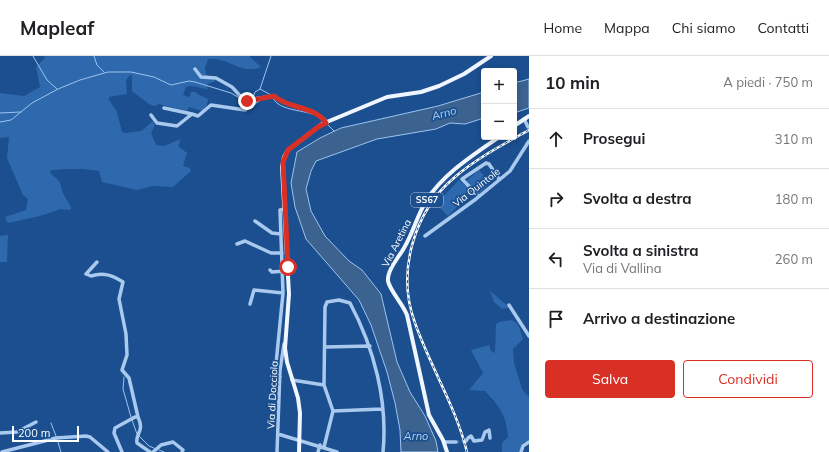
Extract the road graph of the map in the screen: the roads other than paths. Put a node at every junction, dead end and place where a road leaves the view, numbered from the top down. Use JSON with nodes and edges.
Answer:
{"nodes":[{"id":1,"x":491,"y":56,"type":"edge"},
{"id":2,"x":195,"y":69,"type":"dead end"},
{"id":3,"x":259,"y":99,"type":"junction"},
{"id":4,"x":164,"y":108,"type":"dead end"},
{"id":5,"x":192,"y":114,"type":"junction"},
{"id":6,"x":151,"y":115,"type":"dead end"},
{"id":7,"x":529,"y":116,"type":"edge"},
{"id":8,"x":524,"y":119,"type":"junction"},
{"id":9,"x":326,"y":123,"type":"junction"},
{"id":10,"x":517,"y":124,"type":"edge"},
{"id":11,"x":528,"y":127,"type":"dead end"},
{"id":12,"x":494,"y":140,"type":"edge"},
{"id":13,"x":529,"y":141,"type":"edge"},
{"id":14,"x":499,"y":179,"type":"junction"},
{"id":15,"x":478,"y":196,"type":"junction"},
{"id":16,"x":285,"y":209,"type":"junction"},
{"id":17,"x":255,"y":221,"type":"dead end"},
{"id":18,"x":281,"y":234,"type":"junction"},
{"id":19,"x":425,"y":236,"type":"dead end"},
{"id":20,"x":237,"y":244,"type":"dead end"},
{"id":21,"x":282,"y":253,"type":"junction"},
{"id":22,"x":98,"y":262,"type":"dead end"},
{"id":23,"x":270,"y":270,"type":"dead end"},
{"id":24,"x":289,"y":270,"type":"junction"},
{"id":25,"x":283,"y":271,"type":"junction"},
{"id":26,"x":283,"y":293,"type":"junction"},
{"id":27,"x":250,"y":304,"type":"dead end"},
{"id":28,"x":509,"y":305,"type":"dead end"},
{"id":29,"x":529,"y":336,"type":"edge"},
{"id":30,"x":284,"y":339,"type":"junction"},
{"id":31,"x":370,"y":346,"type":"junction"},
{"id":32,"x":324,"y":347,"type":"junction"},
{"id":33,"x":280,"y":377,"type":"junction"},
{"id":34,"x":292,"y":380,"type":"junction"},
{"id":35,"x":324,"y":385,"type":"junction"},
{"id":36,"x":382,"y":409,"type":"junction"},
{"id":37,"x":333,"y":411,"type":"junction"},
{"id":38,"x":138,"y":417,"type":"junction"},
{"id":39,"x":36,"y":422,"type":"dead end"},
{"id":40,"x":0,"y":433,"type":"edge"},
{"id":41,"x":278,"y":434,"type":"junction"},
{"id":42,"x":490,"y":438,"type":"dead end"},
{"id":43,"x":299,"y":440,"type":"junction"},
{"id":44,"x":466,"y":441,"type":"tunnel mouth"},
{"id":45,"x":444,"y":442,"type":"junction"},
{"id":46,"x":456,"y":442,"type":"tunnel mouth"},
{"id":47,"x":529,"y":442,"type":"edge"},
{"id":48,"x":320,"y":445,"type":"junction"},
{"id":49,"x":324,"y":447,"type":"junction"},
{"id":50,"x":2,"y":452,"type":"edge"},
{"id":51,"x":108,"y":452,"type":"edge"},
{"id":52,"x":122,"y":452,"type":"edge"},
{"id":53,"x":151,"y":452,"type":"edge"},
{"id":54,"x":182,"y":452,"type":"edge"},
{"id":55,"x":277,"y":452,"type":"edge"},
{"id":56,"x":299,"y":452,"type":"edge"},
{"id":57,"x":318,"y":452,"type":"edge"},
{"id":58,"x":337,"y":452,"type":"edge"},
{"id":59,"x":383,"y":452,"type":"edge"},
{"id":60,"x":447,"y":452,"type":"edge"},
{"id":61,"x":521,"y":452,"type":"edge"}],
"edges":[{"from":1,"to":9,"type":"main road"},
{"from":2,"to":3,"type":"street"},
{"from":3,"to":5,"type":"street"},
{"from":3,"to":9,"type":"street"},
{"from":4,"to":5,"type":"street"},
{"from":5,"to":6,"type":"street"},
{"from":7,"to":8,"type":"main road"},
{"from":8,"to":10,"type":"main road"},
{"from":8,"to":11,"type":"street"},
{"from":9,"to":16,"type":"main road"},
{"from":12,"to":45,"type":"main road","name":"Via Aretina","number":"SS67"},
{"from":13,"to":14,"type":"street","name":"Via Quintole"},
{"from":14,"to":15,"type":"street","name":"Via Quintole"},
{"from":14,"to":15,"type":"street"},
{"from":15,"to":19,"type":"street","name":"Via Quintole"},
{"from":16,"to":18,"type":"street"},
{"from":16,"to":24,"type":"main road"},
{"from":17,"to":18,"type":"street"},
{"from":18,"to":21,"type":"street"},
{"from":20,"to":21,"type":"street"},
{"from":21,"to":25,"type":"street"},
{"from":22,"to":38,"type":"street"},
{"from":23,"to":25,"type":"street"},
{"from":24,"to":25,"type":"street"},
{"from":24,"to":30,"type":"main road"},
{"from":25,"to":26,"type":"street"},
{"from":26,"to":27,"type":"street"},
{"from":26,"to":33,"type":"street"},
{"from":28,"to":29,"type":"street"},
{"from":30,"to":33,"type":"street","name":"Via di Docciola"},
{"from":30,"to":34,"type":"main road"},
{"from":31,"to":32,"type":"street"},
{"from":31,"to":32,"type":"street"},
{"from":31,"to":36,"type":"street"},
{"from":32,"to":35,"type":"street"},
{"from":33,"to":41,"type":"street","name":"Via di Docciola"},
{"from":34,"to":35,"type":"street"},
{"from":34,"to":43,"type":"main road"},
{"from":35,"to":37,"type":"street"},
{"from":36,"to":37,"type":"street"},
{"from":36,"to":59,"type":"street"},
{"from":37,"to":49,"type":"street"},
{"from":38,"to":52,"type":"street"},
{"from":38,"to":53,"type":"street"},
{"from":39,"to":40,"type":"street"},
{"from":41,"to":43,"type":"street"},
{"from":41,"to":55,"type":"street","name":"Via di Docciola"},
{"from":42,"to":44,"type":"street"},
{"from":43,"to":48,"type":"street"},
{"from":43,"to":56,"type":"main road"},
{"from":45,"to":46,"type":"street"},
{"from":45,"to":60,"type":"main road","name":"Via Aretina","number":"SS67"},
{"from":47,"to":61,"type":"street"},
{"from":48,"to":49,"type":"street"},
{"from":48,"to":57,"type":"street"},
{"from":49,"to":58,"type":"street"},
{"from":50,"to":51,"type":"street"},
{"from":53,"to":54,"type":"street"}]}
